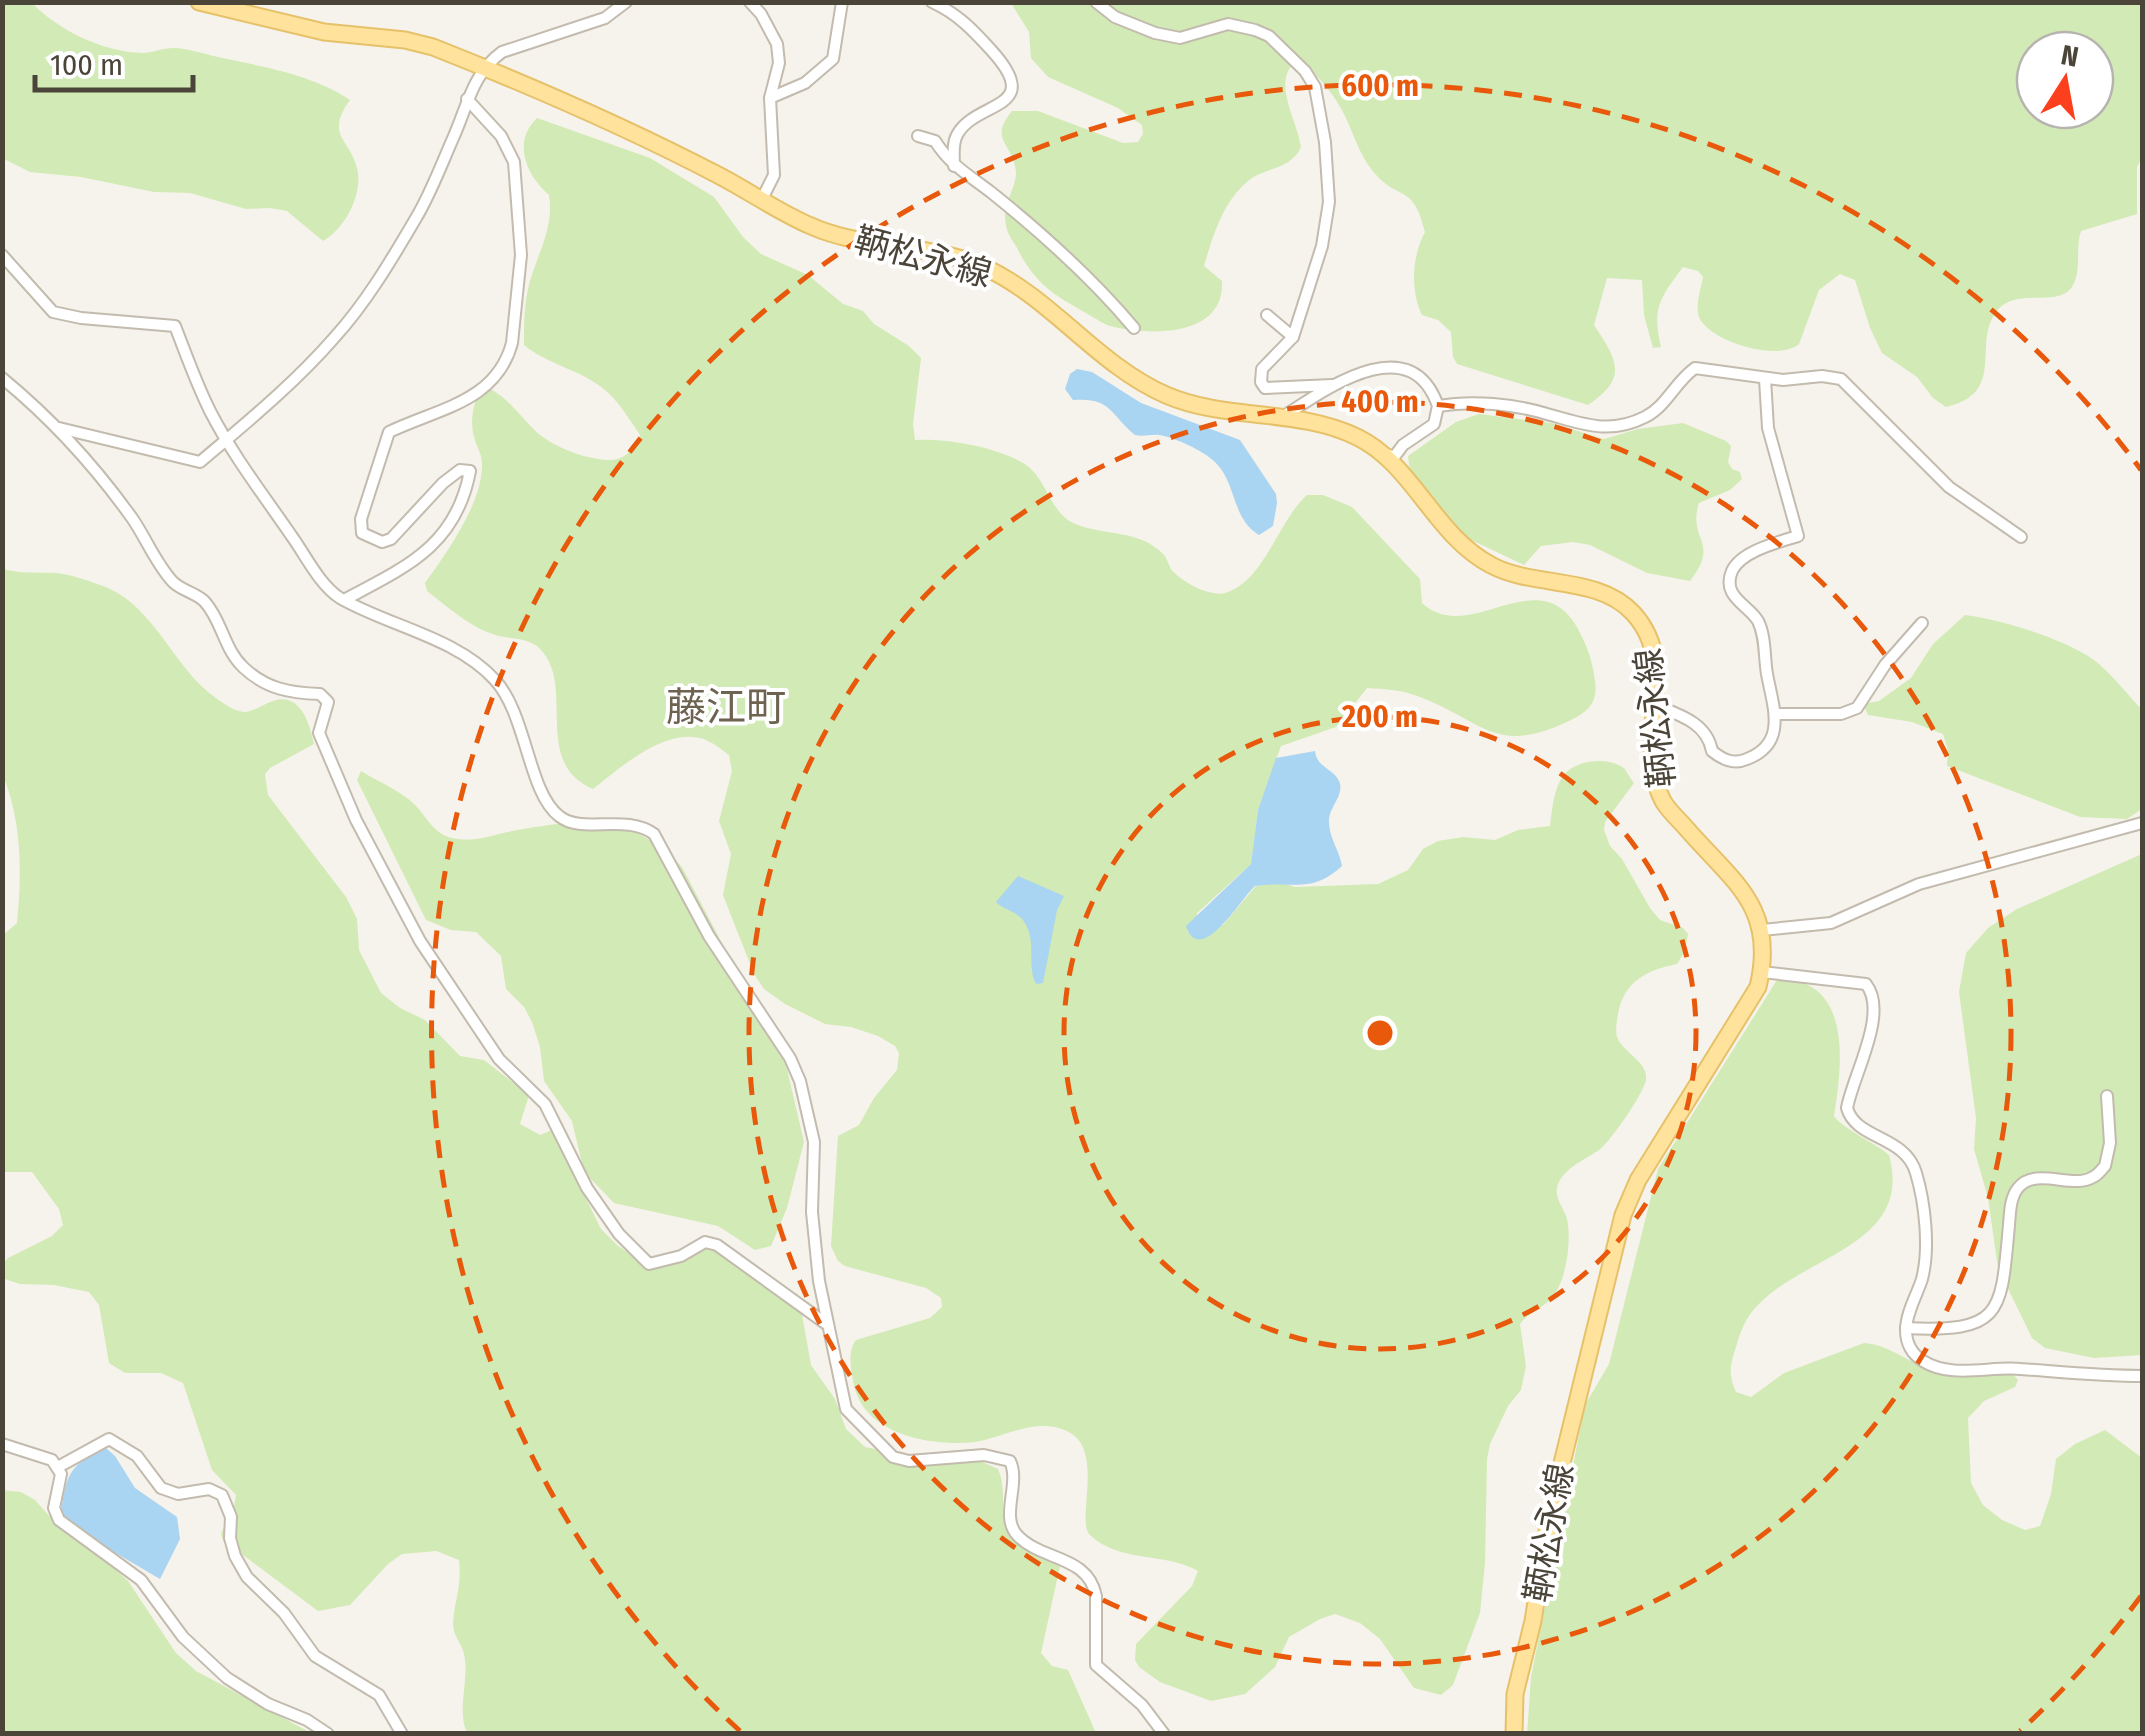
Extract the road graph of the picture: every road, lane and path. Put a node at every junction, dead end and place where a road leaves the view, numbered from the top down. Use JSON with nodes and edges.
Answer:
{"nodes":[{"id":1,"x":200,"y":2,"type":"edge"},
{"id":2,"x":626,"y":2,"type":"edge"},
{"id":3,"x":750,"y":2,"type":"edge"},
{"id":4,"x":842,"y":2,"type":"edge"},
{"id":5,"x":932,"y":2,"type":"edge"},
{"id":6,"x":1096,"y":2,"type":"edge"},
{"id":7,"x":484,"y":67,"type":"junction"},
{"id":8,"x":770,"y":98,"type":"junction"},
{"id":9,"x":467,"y":99,"type":"junction"},
{"id":10,"x":918,"y":136,"type":"dead end"},
{"id":11,"x":954,"y":166,"type":"junction"},
{"id":12,"x":761,"y":201,"type":"junction"},
{"id":13,"x":2,"y":254,"type":"edge"},
{"id":14,"x":1267,"y":315,"type":"dead end"},
{"id":15,"x":1134,"y":328,"type":"dead end"},
{"id":16,"x":1293,"y":337,"type":"junction"},
{"id":17,"x":2,"y":378,"type":"edge"},
{"id":18,"x":1765,"y":378,"type":"junction"},
{"id":19,"x":1332,"y":385,"type":"junction"},
{"id":20,"x":1438,"y":406,"type":"junction"},
{"id":21,"x":1280,"y":419,"type":"junction"},
{"id":22,"x":58,"y":428,"type":"junction"},
{"id":23,"x":227,"y":440,"type":"junction"},
{"id":24,"x":1381,"y":453,"type":"junction"},
{"id":25,"x":2022,"y":537,"type":"dead end"},
{"id":26,"x":344,"y":600,"type":"junction"},
{"id":27,"x":1922,"y":623,"type":"dead end"},
{"id":28,"x":1656,"y":705,"type":"junction"},
{"id":29,"x":1777,"y":714,"type":"junction"},
{"id":30,"x":2142,"y":822,"type":"edge"},
{"id":31,"x":1762,"y":930,"type":"junction"},
{"id":32,"x":1762,"y":972,"type":"junction"},
{"id":33,"x":2107,"y":1096,"type":"dead end"},
{"id":34,"x":826,"y":1324,"type":"junction"},
{"id":35,"x":1906,"y":1328,"type":"junction"},
{"id":36,"x":2142,"y":1376,"type":"edge"},
{"id":37,"x":2,"y":1444,"type":"edge"},
{"id":38,"x":58,"y":1467,"type":"junction"},
{"id":39,"x":328,"y":1734,"type":"edge"},
{"id":40,"x":402,"y":1734,"type":"edge"},
{"id":41,"x":1164,"y":1734,"type":"edge"},
{"id":42,"x":1514,"y":1734,"type":"edge"}],
"edges":[{"from":1,"to":7,"type":"main road","name":"鞆松永線"},
{"from":2,"to":7,"type":"street"},
{"from":3,"to":8,"type":"street"},
{"from":4,"to":8,"type":"street"},
{"from":5,"to":11,"type":"street"},
{"from":6,"to":16,"type":"street"},
{"from":7,"to":9,"type":"street"},
{"from":7,"to":12,"type":"main road","name":"鞆松永線"},
{"from":8,"to":12,"type":"street"},
{"from":9,"to":23,"type":"street"},
{"from":9,"to":26,"type":"street"},
{"from":10,"to":11,"type":"street"},
{"from":11,"to":15,"type":"street"},
{"from":12,"to":21,"type":"main road","name":"鞆松永線"},
{"from":13,"to":23,"type":"street"},
{"from":14,"to":16,"type":"street"},
{"from":16,"to":19,"type":"street"},
{"from":17,"to":22,"type":"street"},
{"from":18,"to":20,"type":"street"},
{"from":18,"to":25,"type":"street"},
{"from":18,"to":29,"type":"street"},
{"from":19,"to":20,"type":"street"},
{"from":19,"to":21,"type":"street"},
{"from":20,"to":24,"type":"street"},
{"from":21,"to":24,"type":"main road","name":"鞆松永線"},
{"from":22,"to":23,"type":"street"},
{"from":22,"to":34,"type":"street"},
{"from":23,"to":26,"type":"street"},
{"from":24,"to":28,"type":"main road","name":"鞆松永線"},
{"from":26,"to":34,"type":"street"},
{"from":27,"to":29,"type":"street"},
{"from":28,"to":29,"type":"street"},
{"from":28,"to":31,"type":"main road","name":"鞆松永線"},
{"from":30,"to":31,"type":"street"},
{"from":31,"to":32,"type":"main road","name":"鞆松永線"},
{"from":32,"to":35,"type":"street"},
{"from":32,"to":42,"type":"main road","name":"鞆松永線"},
{"from":33,"to":35,"type":"street"},
{"from":34,"to":41,"type":"street"},
{"from":35,"to":36,"type":"street"},
{"from":37,"to":38,"type":"street"},
{"from":38,"to":39,"type":"street"},
{"from":38,"to":40,"type":"street"}]}
